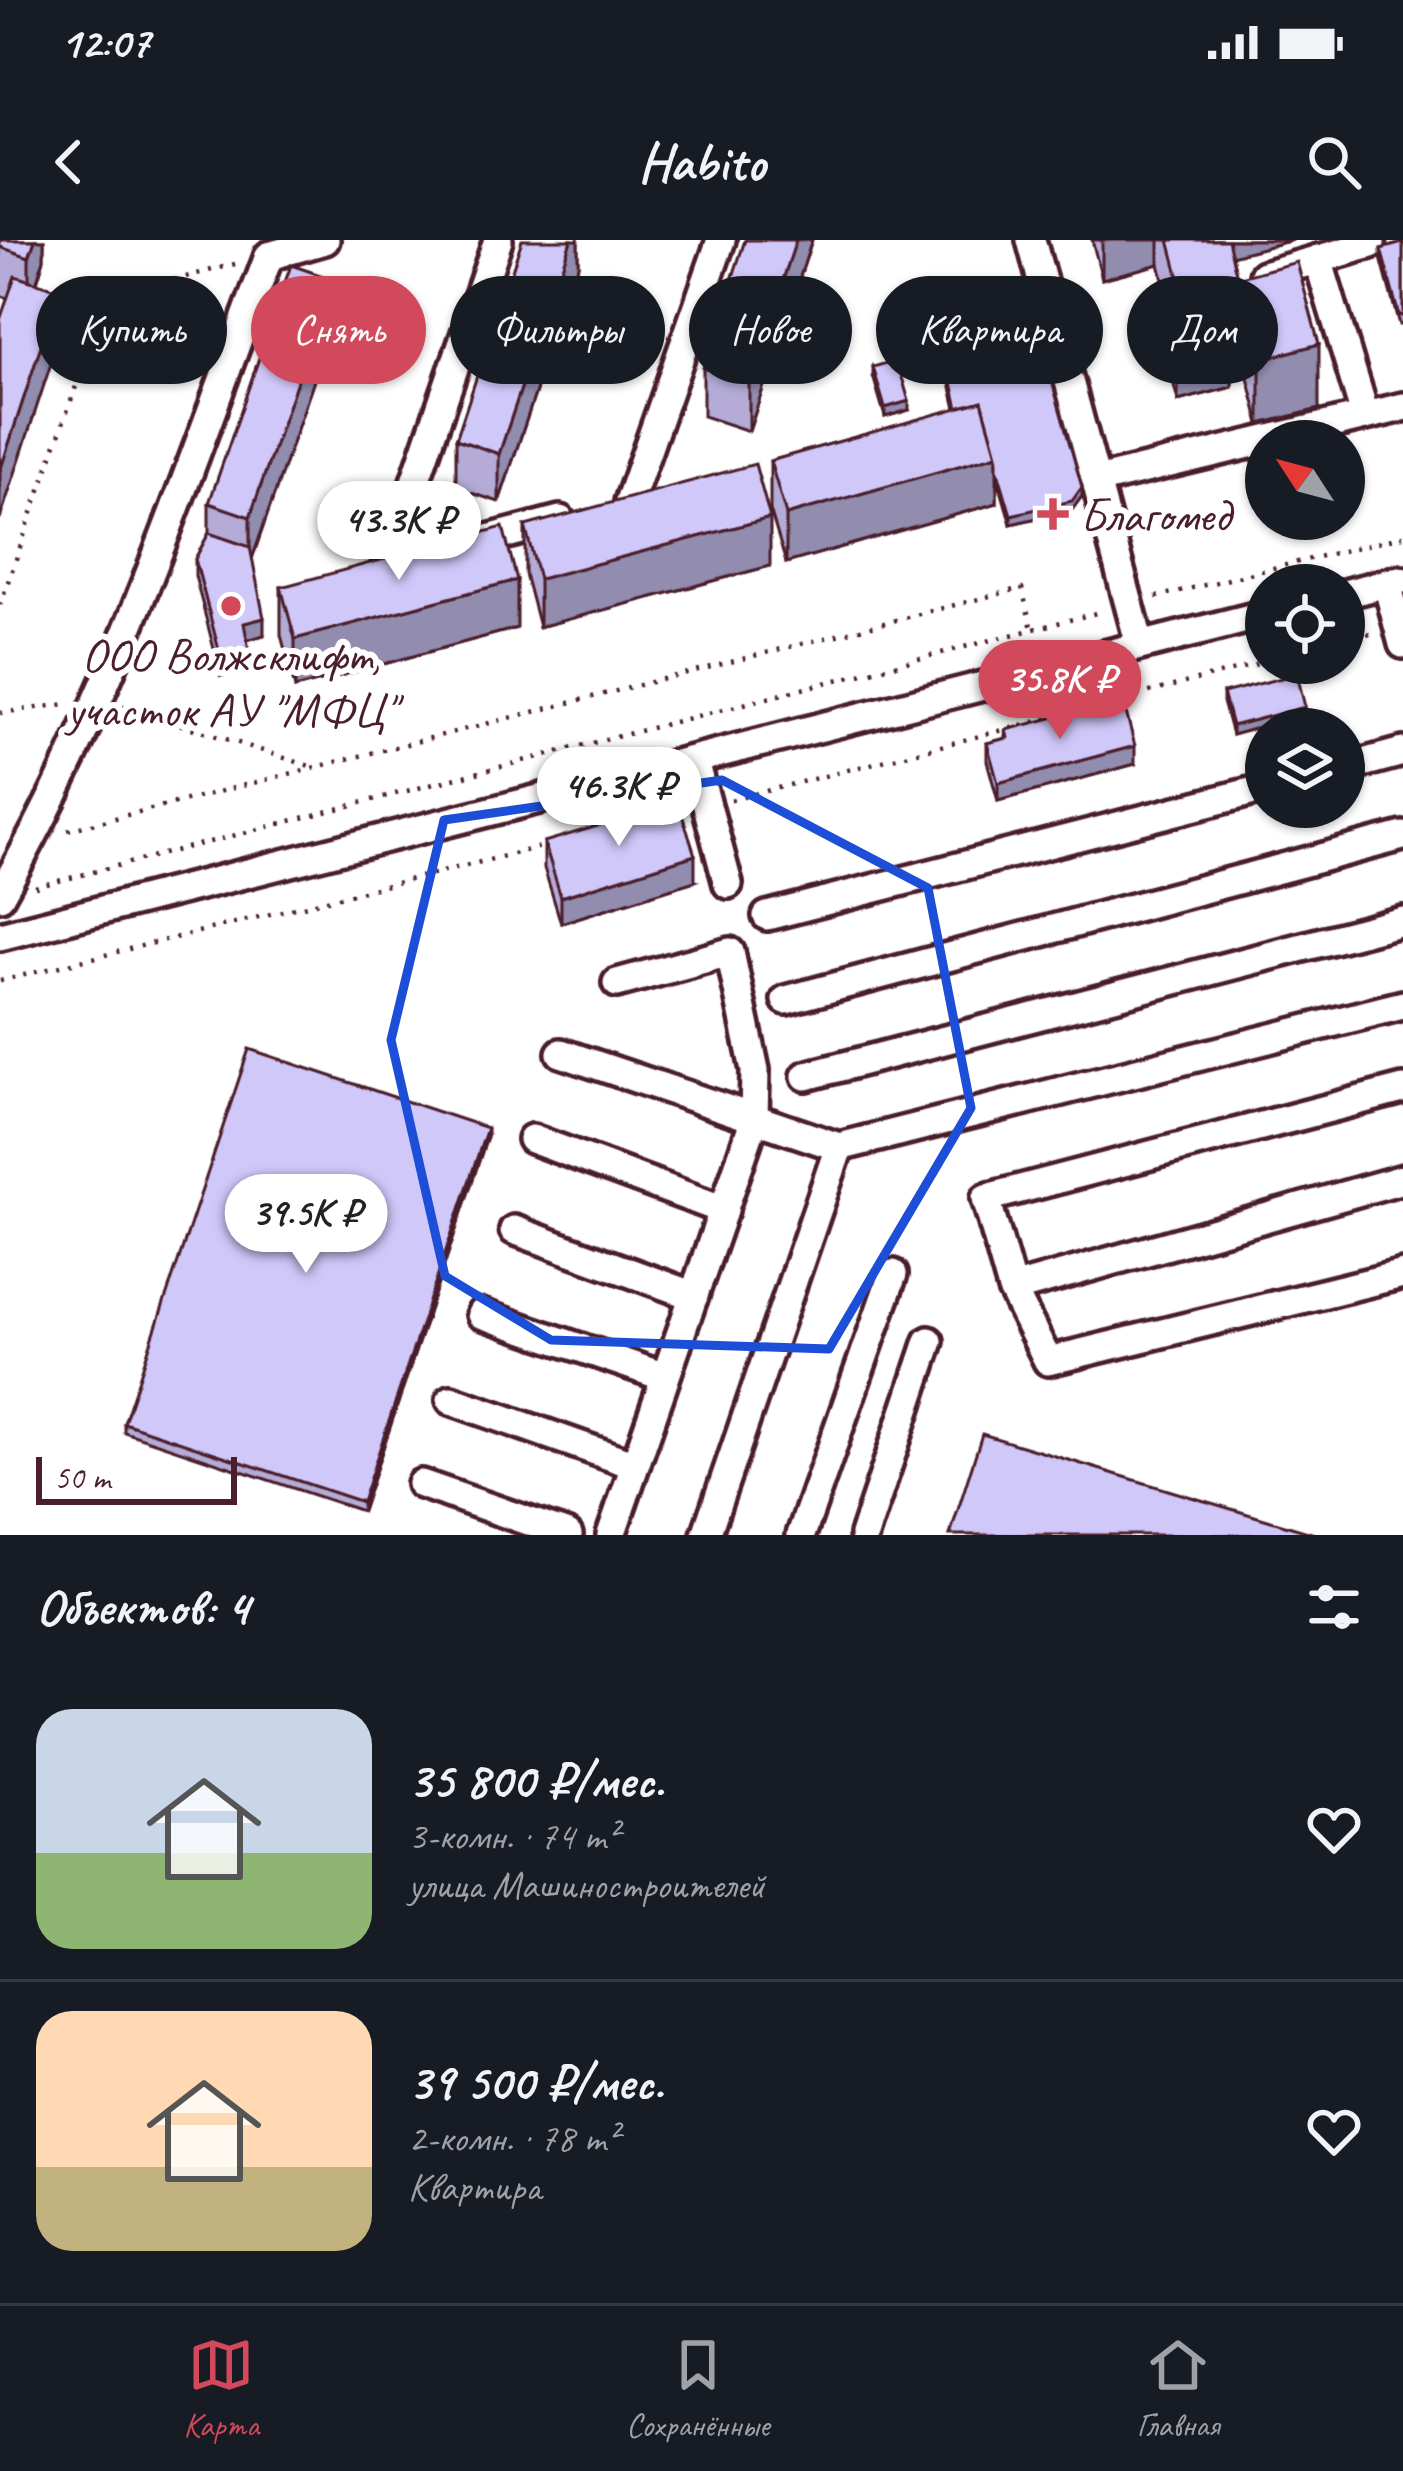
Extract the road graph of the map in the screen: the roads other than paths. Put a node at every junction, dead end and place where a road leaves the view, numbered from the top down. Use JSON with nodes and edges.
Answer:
{"nodes":[{"id":1,"x":326,"y":240,"type":"edge"},
{"id":2,"x":498,"y":240,"type":"edge"},
{"id":3,"x":721,"y":240,"type":"edge"},
{"id":4,"x":1031,"y":240,"type":"edge"},
{"id":5,"x":1370,"y":240,"type":"edge"},
{"id":6,"x":264,"y":248,"type":"edge"},
{"id":7,"x":1318,"y":259,"type":"junction"},
{"id":8,"x":1260,"y":276,"type":"edge"},
{"id":9,"x":1403,"y":406,"type":"edge"},
{"id":10,"x":1366,"y":415,"type":"junction"},
{"id":11,"x":1096,"y":481,"type":"junction"},
{"id":12,"x":452,"y":549,"type":"edge"},
{"id":13,"x":387,"y":566,"type":"edge"},
{"id":14,"x":1395,"y":581,"type":"edge"},
{"id":15,"x":1365,"y":589,"type":"edge"},
{"id":16,"x":1245,"y":619,"type":"edge"},
{"id":17,"x":1403,"y":644,"type":"edge"},
{"id":18,"x":1141,"y":645,"type":"junction"},
{"id":19,"x":1403,"y":752,"type":"edge"},
{"id":20,"x":695,"y":761,"type":"junction"},
{"id":21,"x":1365,"y":762,"type":"edge"},
{"id":22,"x":1245,"y":793,"type":"edge"},
{"id":23,"x":1403,"y":836,"type":"edge"},
{"id":24,"x":728,"y":884,"type":"dead end"},
{"id":25,"x":0,"y":896,"type":"edge"},
{"id":26,"x":767,"y":916,"type":"dead end"},
{"id":27,"x":1403,"y":921,"type":"edge"},
{"id":28,"x":0,"y":936,"type":"edge"},
{"id":29,"x":617,"y":982,"type":"dead end"},
{"id":30,"x":786,"y":1000,"type":"dead end"},
{"id":31,"x":1403,"y":1005,"type":"edge"},
{"id":32,"x":561,"y":1053,"type":"dead end"},
{"id":33,"x":806,"y":1076,"type":"dead end"},
{"id":34,"x":1403,"y":1089,"type":"edge"},
{"id":35,"x":754,"y":1121,"type":"junction"},
{"id":36,"x":532,"y":1139,"type":"dead end"},
{"id":37,"x":839,"y":1148,"type":"junction"},
{"id":38,"x":1403,"y":1179,"type":"edge"},
{"id":39,"x":724,"y":1210,"type":"junction"},
{"id":40,"x":514,"y":1230,"type":"dead end"},
{"id":41,"x":893,"y":1274,"type":"dead end"},
{"id":42,"x":1403,"y":1274,"type":"edge"},
{"id":43,"x":1012,"y":1289,"type":"junction"},
{"id":44,"x":694,"y":1296,"type":"junction"},
{"id":45,"x":481,"y":1314,"type":"dead end"},
{"id":46,"x":929,"y":1341,"type":"dead end"},
{"id":47,"x":665,"y":1376,"type":"junction"},
{"id":48,"x":452,"y":1400,"type":"dead end"},
{"id":49,"x":635,"y":1466,"type":"junction"},
{"id":50,"x":421,"y":1484,"type":"dead end"},
{"id":51,"x":809,"y":1533,"type":"edge"},
{"id":52,"x":568,"y":1535,"type":"edge"},
{"id":53,"x":611,"y":1535,"type":"edge"},
{"id":54,"x":706,"y":1535,"type":"edge"},
{"id":55,"x":864,"y":1535,"type":"edge"}],
"edges":[{"from":1,"to":6,"type":"street"},
{"from":2,"to":13,"type":"street"},
{"from":3,"to":12,"type":"street"},
{"from":4,"to":11,"type":"street"},
{"from":5,"to":7,"type":"street"},
{"from":6,"to":25,"type":"street"},
{"from":7,"to":8,"type":"street"},
{"from":7,"to":10,"type":"street"},
{"from":9,"to":10,"type":"street"},
{"from":10,"to":11,"type":"street"},
{"from":11,"to":18,"type":"street"},
{"from":14,"to":15,"type":"street"},
{"from":14,"to":17,"type":"street"},
{"from":16,"to":18,"type":"street"},
{"from":18,"to":20,"type":"street"},
{"from":19,"to":21,"type":"street"},
{"from":20,"to":24,"type":"street"},
{"from":20,"to":28,"type":"street"},
{"from":22,"to":26,"type":"street"},
{"from":23,"to":30,"type":"street"},
{"from":27,"to":33,"type":"street"},
{"from":29,"to":35,"type":"street"},
{"from":31,"to":37,"type":"street"},
{"from":32,"to":35,"type":"street"},
{"from":34,"to":43,"type":"street"},
{"from":35,"to":37,"type":"street"},
{"from":35,"to":39,"type":"street"},
{"from":36,"to":39,"type":"street"},
{"from":37,"to":54,"type":"street"},
{"from":38,"to":43,"type":"street"},
{"from":39,"to":44,"type":"street"},
{"from":40,"to":44,"type":"street"},
{"from":41,"to":51,"type":"street"},
{"from":42,"to":43,"type":"street"},
{"from":44,"to":47,"type":"street"},
{"from":45,"to":47,"type":"street"},
{"from":46,"to":55,"type":"street"},
{"from":47,"to":49,"type":"street"},
{"from":48,"to":49,"type":"street"},
{"from":49,"to":53,"type":"street"},
{"from":50,"to":52,"type":"street"}]}
